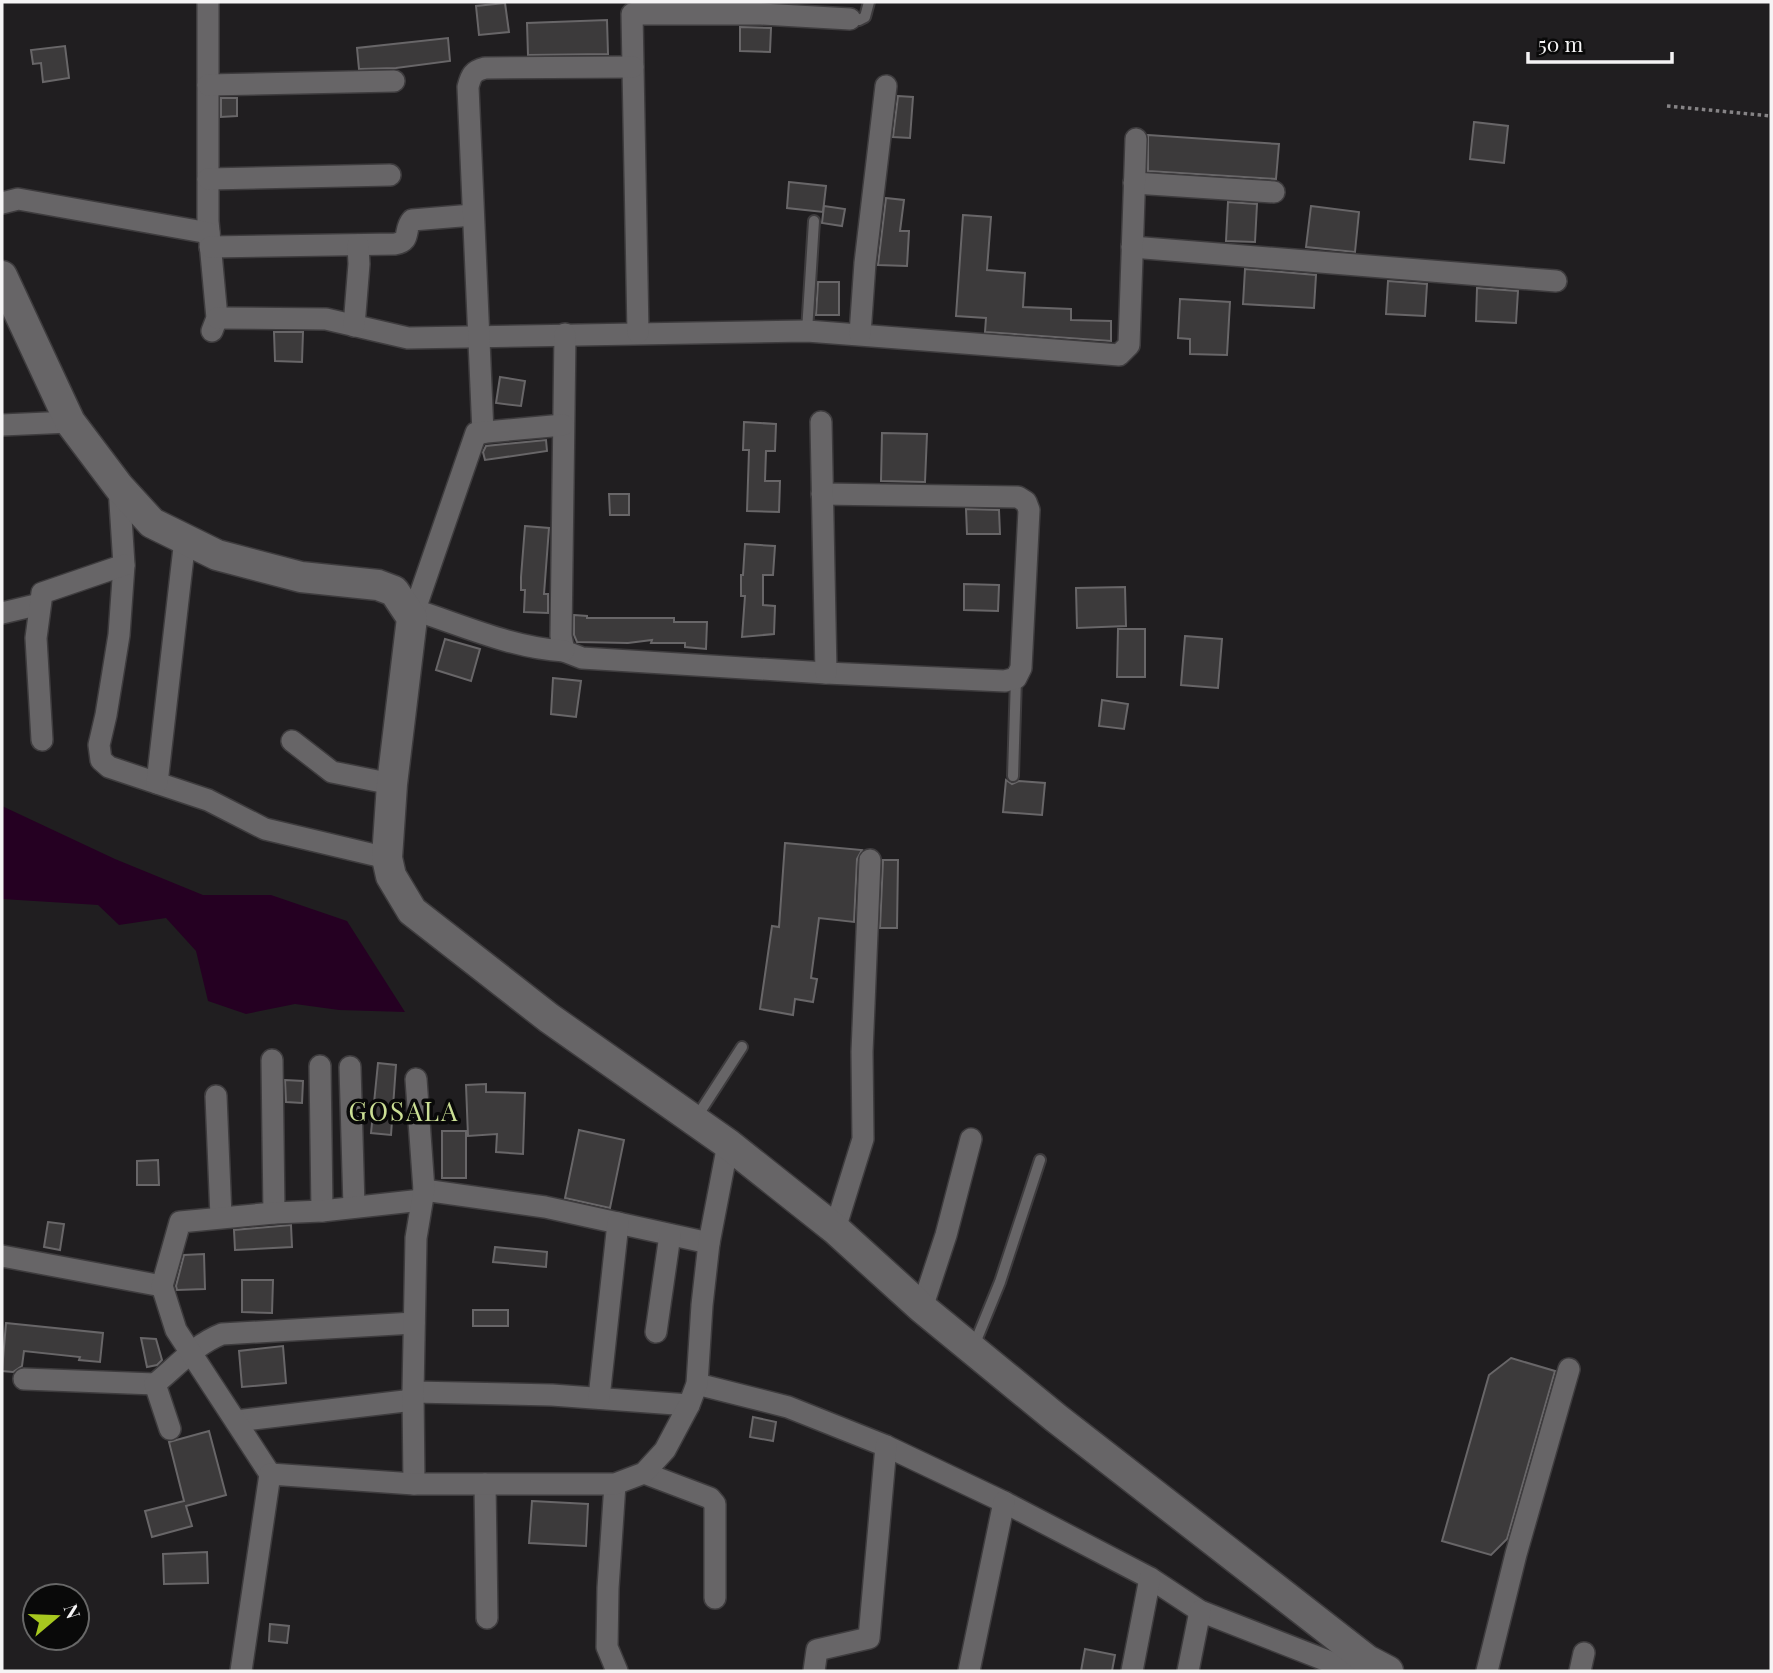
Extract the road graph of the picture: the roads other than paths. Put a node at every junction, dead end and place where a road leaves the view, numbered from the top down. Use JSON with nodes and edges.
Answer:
{"nodes":[{"id":1,"x":208,"y":2,"type":"edge"},
{"id":2,"x":869,"y":2,"type":"edge"},
{"id":3,"x":850,"y":19,"type":"joint"},
{"id":4,"x":633,"y":67,"type":"junction"},
{"id":5,"x":394,"y":81,"type":"dead end"},
{"id":6,"x":208,"y":85,"type":"junction"},
{"id":7,"x":886,"y":86,"type":"dead end"},
{"id":8,"x":1136,"y":139,"type":"dead end"},
{"id":9,"x":390,"y":175,"type":"dead end"},
{"id":10,"x":208,"y":179,"type":"junction"},
{"id":11,"x":1134,"y":183,"type":"junction"},
{"id":12,"x":1274,"y":192,"type":"dead end"},
{"id":13,"x":2,"y":203,"type":"edge"},
{"id":14,"x":473,"y":215,"type":"junction"},
{"id":15,"x":814,"y":221,"type":"dead end"},
{"id":16,"x":210,"y":240,"type":"junction"},
{"id":17,"x":358,"y":245,"type":"junction"},
{"id":18,"x":1132,"y":247,"type":"junction"},
{"id":19,"x":2,"y":276,"type":"edge"},
{"id":20,"x":1556,"y":281,"type":"dead end"},
{"id":21,"x":354,"y":326,"type":"junction"},
{"id":22,"x":807,"y":331,"type":"junction"},
{"id":23,"x":638,"y":333,"type":"junction"},
{"id":24,"x":565,"y":334,"type":"junction"},
{"id":25,"x":860,"y":334,"type":"junction"},
{"id":26,"x":478,"y":335,"type":"junction"},
{"id":27,"x":70,"y":422,"type":"junction"},
{"id":28,"x":821,"y":422,"type":"dead end"},
{"id":29,"x":2,"y":425,"type":"edge"},
{"id":30,"x":563,"y":425,"type":"junction"},
{"id":31,"x":483,"y":433,"type":"junction"},
{"id":32,"x":119,"y":487,"type":"junction"},
{"id":33,"x":822,"y":494,"type":"junction"},
{"id":34,"x":185,"y":539,"type":"junction"},
{"id":35,"x":124,"y":565,"type":"junction"},
{"id":36,"x":40,"y":604,"type":"junction"},
{"id":37,"x":2,"y":613,"type":"edge"},
{"id":38,"x":414,"y":614,"type":"junction"},
{"id":39,"x":565,"y":651,"type":"junction"},
{"id":40,"x":826,"y":673,"type":"junction"},
{"id":41,"x":1016,"y":678,"type":"junction"},
{"id":42,"x":42,"y":740,"type":"dead end"},
{"id":43,"x":292,"y":741,"type":"dead end"},
{"id":44,"x":1013,"y":776,"type":"dead end"},
{"id":45,"x":157,"y":783,"type":"junction"},
{"id":46,"x":392,"y":784,"type":"junction"},
{"id":47,"x":387,"y":859,"type":"junction"},
{"id":48,"x":870,"y":860,"type":"dead end"},
{"id":49,"x":742,"y":1046,"type":"dead end"},
{"id":50,"x":272,"y":1059,"type":"dead end"},
{"id":51,"x":320,"y":1066,"type":"dead end"},
{"id":52,"x":350,"y":1067,"type":"dead end"},
{"id":53,"x":416,"y":1079,"type":"dead end"},
{"id":54,"x":216,"y":1096,"type":"dead end"},
{"id":55,"x":694,"y":1120,"type":"junction"},
{"id":56,"x":971,"y":1139,"type":"dead end"},
{"id":57,"x":728,"y":1144,"type":"junction"},
{"id":58,"x":1040,"y":1160,"type":"dead end"},
{"id":59,"x":423,"y":1195,"type":"junction"},
{"id":60,"x":354,"y":1207,"type":"junction"},
{"id":61,"x":322,"y":1211,"type":"junction"},
{"id":62,"x":274,"y":1213,"type":"junction"},
{"id":63,"x":221,"y":1217,"type":"junction"},
{"id":64,"x":618,"y":1223,"type":"junction"},
{"id":65,"x":835,"y":1230,"type":"junction"},
{"id":66,"x":670,"y":1235,"type":"junction"},
{"id":67,"x":709,"y":1243,"type":"junction"},
{"id":68,"x":2,"y":1256,"type":"edge"},
{"id":69,"x":162,"y":1286,"type":"junction"},
{"id":70,"x":922,"y":1308,"type":"junction"},
{"id":71,"x":414,"y":1323,"type":"junction"},
{"id":72,"x":656,"y":1332,"type":"dead end"},
{"id":73,"x":972,"y":1349,"type":"junction"},
{"id":74,"x":192,"y":1354,"type":"junction"},
{"id":75,"x":1569,"y":1369,"type":"dead end"},
{"id":76,"x":24,"y":1379,"type":"dead end"},
{"id":77,"x":155,"y":1384,"type":"junction"},
{"id":78,"x":697,"y":1384,"type":"junction"},
{"id":79,"x":413,"y":1396,"type":"junction"},
{"id":80,"x":599,"y":1398,"type":"junction"},
{"id":81,"x":689,"y":1405,"type":"junction"},
{"id":82,"x":236,"y":1421,"type":"junction"},
{"id":83,"x":170,"y":1429,"type":"dead end"},
{"id":84,"x":886,"y":1446,"type":"junction"},
{"id":85,"x":644,"y":1473,"type":"junction"},
{"id":86,"x":270,"y":1474,"type":"junction"},
{"id":87,"x":414,"y":1484,"type":"junction"},
{"id":88,"x":485,"y":1484,"type":"junction"},
{"id":89,"x":615,"y":1484,"type":"junction"},
{"id":90,"x":1004,"y":1502,"type":"junction"},
{"id":91,"x":1150,"y":1578,"type":"junction"},
{"id":92,"x":715,"y":1598,"type":"dead end"},
{"id":93,"x":1200,"y":1612,"type":"junction"},
{"id":94,"x":487,"y":1618,"type":"dead end"},
{"id":95,"x":1489,"y":1665,"type":"edge"},
{"id":96,"x":1362,"y":1668,"type":"edge"},
{"id":97,"x":241,"y":1671,"type":"edge"},
{"id":98,"x":617,"y":1671,"type":"edge"},
{"id":99,"x":814,"y":1671,"type":"edge"},
{"id":100,"x":969,"y":1671,"type":"edge"},
{"id":101,"x":1132,"y":1671,"type":"edge"},
{"id":102,"x":1188,"y":1671,"type":"edge"}],
"edges":[{"from":1,"to":6,"type":"street"},
{"from":2,"to":3,"type":"lane"},
{"from":3,"to":4,"type":"street"},
{"from":4,"to":14,"type":"street"},
{"from":4,"to":23,"type":"street"},
{"from":5,"to":6,"type":"street"},
{"from":6,"to":10,"type":"street"},
{"from":7,"to":25,"type":"street"},
{"from":8,"to":11,"type":"street"},
{"from":9,"to":10,"type":"street"},
{"from":10,"to":16,"type":"street"},
{"from":11,"to":12,"type":"street"},
{"from":11,"to":18,"type":"street"},
{"from":13,"to":16,"type":"street"},
{"from":14,"to":17,"type":"street"},
{"from":14,"to":26,"type":"street"},
{"from":15,"to":22,"type":"lane"},
{"from":16,"to":17,"type":"street"},
{"from":16,"to":21,"type":"street"},
{"from":17,"to":21,"type":"street"},
{"from":18,"to":20,"type":"street"},
{"from":18,"to":25,"type":"street"},
{"from":19,"to":27,"type":"main road"},
{"from":21,"to":26,"type":"street"},
{"from":22,"to":23,"type":"street"},
{"from":22,"to":25,"type":"street"},
{"from":23,"to":24,"type":"street"},
{"from":24,"to":26,"type":"street"},
{"from":24,"to":30,"type":"street"},
{"from":26,"to":31,"type":"street"},
{"from":27,"to":29,"type":"street"},
{"from":27,"to":32,"type":"main road"},
{"from":28,"to":33,"type":"street"},
{"from":30,"to":31,"type":"street"},
{"from":30,"to":39,"type":"street"},
{"from":31,"to":38,"type":"street"},
{"from":32,"to":34,"type":"main road"},
{"from":32,"to":35,"type":"street"},
{"from":33,"to":40,"type":"street"},
{"from":33,"to":41,"type":"street"},
{"from":34,"to":38,"type":"main road"},
{"from":34,"to":45,"type":"street"},
{"from":35,"to":36,"type":"street"},
{"from":35,"to":45,"type":"street"},
{"from":36,"to":37,"type":"street"},
{"from":36,"to":42,"type":"street"},
{"from":38,"to":39,"type":"street"},
{"from":38,"to":46,"type":"main road"},
{"from":39,"to":40,"type":"street"},
{"from":40,"to":41,"type":"street"},
{"from":41,"to":44,"type":"lane"},
{"from":43,"to":46,"type":"street"},
{"from":45,"to":47,"type":"street"},
{"from":46,"to":47,"type":"main road"},
{"from":47,"to":55,"type":"main road"},
{"from":48,"to":65,"type":"street"},
{"from":49,"to":55,"type":"lane"},
{"from":50,"to":62,"type":"street"},
{"from":51,"to":61,"type":"street"},
{"from":52,"to":60,"type":"street"},
{"from":53,"to":59,"type":"street"},
{"from":54,"to":63,"type":"street"},
{"from":55,"to":57,"type":"main road"},
{"from":56,"to":70,"type":"street"},
{"from":57,"to":65,"type":"main road"},
{"from":57,"to":67,"type":"street"},
{"from":58,"to":73,"type":"lane"},
{"from":59,"to":60,"type":"street"},
{"from":59,"to":64,"type":"street"},
{"from":59,"to":71,"type":"street"},
{"from":60,"to":61,"type":"street"},
{"from":61,"to":62,"type":"street"},
{"from":62,"to":63,"type":"street"},
{"from":63,"to":69,"type":"street"},
{"from":64,"to":66,"type":"street"},
{"from":64,"to":80,"type":"street"},
{"from":65,"to":70,"type":"main road"},
{"from":66,"to":67,"type":"street"},
{"from":66,"to":72,"type":"street"},
{"from":67,"to":78,"type":"street"},
{"from":68,"to":69,"type":"street"},
{"from":69,"to":74,"type":"street"},
{"from":70,"to":73,"type":"main road"},
{"from":71,"to":74,"type":"street"},
{"from":71,"to":79,"type":"street"},
{"from":73,"to":96,"type":"main road"},
{"from":74,"to":77,"type":"street"},
{"from":74,"to":82,"type":"street"},
{"from":75,"to":95,"type":"street"},
{"from":76,"to":77,"type":"street"},
{"from":77,"to":83,"type":"street"},
{"from":78,"to":81,"type":"street"},
{"from":78,"to":84,"type":"street"},
{"from":79,"to":80,"type":"street"},
{"from":79,"to":82,"type":"street"},
{"from":79,"to":87,"type":"street"},
{"from":80,"to":81,"type":"street"},
{"from":81,"to":85,"type":"street"},
{"from":82,"to":86,"type":"street"},
{"from":84,"to":90,"type":"street"},
{"from":84,"to":99,"type":"street"},
{"from":85,"to":89,"type":"street"},
{"from":85,"to":92,"type":"street"},
{"from":86,"to":87,"type":"street"},
{"from":86,"to":97,"type":"street"},
{"from":87,"to":88,"type":"street"},
{"from":88,"to":89,"type":"street"},
{"from":88,"to":94,"type":"street"},
{"from":89,"to":98,"type":"street"},
{"from":90,"to":91,"type":"street"},
{"from":90,"to":100,"type":"street"},
{"from":91,"to":93,"type":"street"},
{"from":91,"to":101,"type":"street"},
{"from":93,"to":96,"type":"street"},
{"from":93,"to":102,"type":"street"}]}
